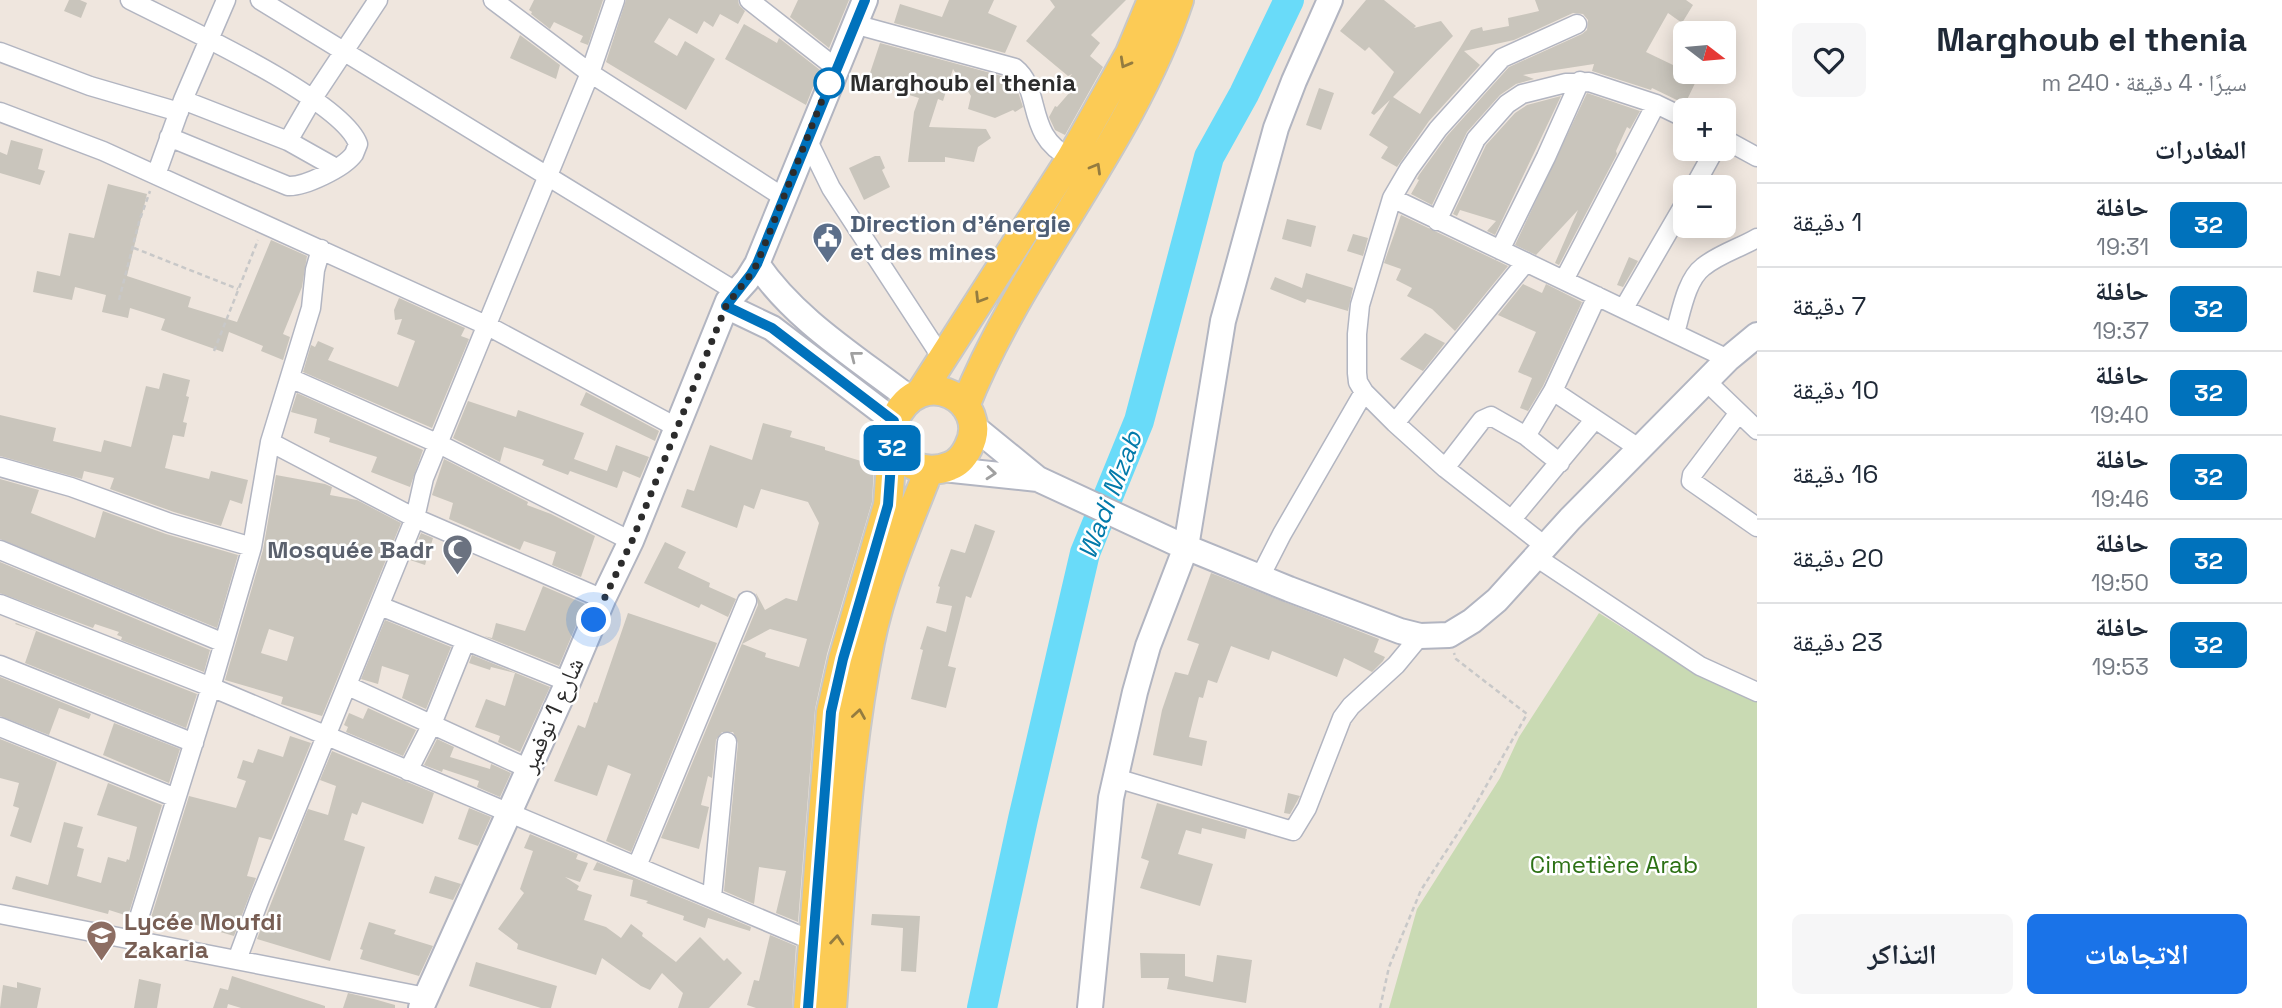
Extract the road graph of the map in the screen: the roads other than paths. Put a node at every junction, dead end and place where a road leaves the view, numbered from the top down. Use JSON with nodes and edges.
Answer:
{"nodes":[{"id":1,"x":130,"y":0,"type":"edge"},
{"id":2,"x":226,"y":0,"type":"edge"},
{"id":3,"x":260,"y":0,"type":"edge"},
{"id":4,"x":378,"y":0,"type":"edge"},
{"id":5,"x":493,"y":0,"type":"edge"},
{"id":6,"x":615,"y":0,"type":"edge"},
{"id":7,"x":749,"y":0,"type":"edge"},
{"id":8,"x":865,"y":0,"type":"edge"},
{"id":9,"x":1152,"y":0,"type":"edge"},
{"id":10,"x":1180,"y":0,"type":"edge"},
{"id":11,"x":1331,"y":0,"type":"edge"},
{"id":12,"x":854,"y":24,"type":"junction"},
{"id":13,"x":1577,"y":24,"type":"dead end"},
{"id":14,"x":208,"y":39,"type":"junction"},
{"id":15,"x":0,"y":52,"type":"edge"},
{"id":16,"x":342,"y":52,"type":"junction"},
{"id":17,"x":836,"y":68,"type":"junction"},
{"id":18,"x":590,"y":73,"type":"junction"},
{"id":19,"x":1580,"y":81,"type":"junction"},
{"id":20,"x":313,"y":98,"type":"junction"},
{"id":21,"x":1656,"y":104,"type":"junction"},
{"id":22,"x":181,"y":106,"type":"junction"},
{"id":23,"x":0,"y":112,"type":"edge"},
{"id":24,"x":1673,"y":112,"type":"edge"},
{"id":25,"x":169,"y":137,"type":"junction"},
{"id":26,"x":807,"y":139,"type":"junction"},
{"id":27,"x":288,"y":141,"type":"junction"},
{"id":28,"x":1736,"y":146,"type":"edge"},
{"id":29,"x":1757,"y":157,"type":"edge"},
{"id":30,"x":1071,"y":158,"type":"junction"},
{"id":31,"x":336,"y":168,"type":"junction"},
{"id":32,"x":156,"y":175,"type":"junction"},
{"id":33,"x":548,"y":175,"type":"junction"},
{"id":34,"x":783,"y":197,"type":"junction"},
{"id":35,"x":1392,"y":198,"type":"junction"},
{"id":36,"x":1437,"y":220,"type":"junction"},
{"id":37,"x":1673,"y":224,"type":"edge"},
{"id":38,"x":1757,"y":237,"type":"edge"},
{"id":39,"x":321,"y":249,"type":"junction"},
{"id":40,"x":1500,"y":250,"type":"junction"},
{"id":41,"x":1525,"y":262,"type":"junction"},
{"id":42,"x":757,"y":264,"type":"junction"},
{"id":43,"x":1564,"y":280,"type":"junction"},
{"id":44,"x":778,"y":292,"type":"junction"},
{"id":45,"x":1597,"y":296,"type":"junction"},
{"id":46,"x":731,"y":298,"type":"junction"},
{"id":47,"x":1624,"y":308,"type":"junction"},
{"id":48,"x":758,"y":320,"type":"junction"},
{"id":49,"x":488,"y":326,"type":"junction"},
{"id":50,"x":1675,"y":333,"type":"junction"},
{"id":51,"x":1757,"y":335,"type":"edge"},
{"id":52,"x":942,"y":358,"type":"junction"},
{"id":53,"x":1728,"y":359,"type":"junction"},
{"id":54,"x":290,"y":378,"type":"junction"},
{"id":55,"x":1707,"y":382,"type":"junction"},
{"id":56,"x":1553,"y":391,"type":"junction"},
{"id":57,"x":1364,"y":392,"type":"junction"},
{"id":58,"x":904,"y":411,"type":"junction"},
{"id":59,"x":1738,"y":414,"type":"junction"},
{"id":60,"x":969,"y":416,"type":"junction"},
{"id":61,"x":1595,"y":419,"type":"junction"},
{"id":62,"x":1395,"y":423,"type":"junction"},
{"id":63,"x":678,"y":428,"type":"junction"},
{"id":64,"x":1757,"y":430,"type":"edge"},
{"id":65,"x":1525,"y":436,"type":"junction"},
{"id":66,"x":270,"y":442,"type":"junction"},
{"id":67,"x":439,"y":444,"type":"junction"},
{"id":68,"x":1640,"y":449,"type":"junction"},
{"id":69,"x":1560,"y":463,"type":"junction"},
{"id":70,"x":0,"y":467,"type":"edge"},
{"id":71,"x":1445,"y":468,"type":"junction"},
{"id":72,"x":936,"y":470,"type":"junction"},
{"id":73,"x":1044,"y":481,"type":"junction"},
{"id":74,"x":415,"y":518,"type":"junction"},
{"id":75,"x":1512,"y":519,"type":"junction"},
{"id":76,"x":1757,"y":527,"type":"edge"},
{"id":77,"x":632,"y":541,"type":"junction"},
{"id":78,"x":1181,"y":545,"type":"junction"},
{"id":79,"x":252,"y":547,"type":"junction"},
{"id":80,"x":0,"y":550,"type":"edge"},
{"id":81,"x":1541,"y":552,"type":"junction"},
{"id":82,"x":1260,"y":577,"type":"junction"},
{"id":83,"x":603,"y":599,"type":"junction"},
{"id":84,"x":747,"y":601,"type":"dead end"},
{"id":85,"x":0,"y":604,"type":"edge"},
{"id":86,"x":380,"y":607,"type":"junction"},
{"id":87,"x":1420,"y":636,"type":"junction"},
{"id":88,"x":466,"y":642,"type":"junction"},
{"id":89,"x":224,"y":643,"type":"junction"},
{"id":90,"x":0,"y":665,"type":"edge"},
{"id":91,"x":568,"y":682,"type":"junction"},
{"id":92,"x":348,"y":686,"type":"junction"},
{"id":93,"x":211,"y":687,"type":"junction"},
{"id":94,"x":1757,"y":692,"type":"edge"},
{"id":95,"x":432,"y":724,"type":"junction"},
{"id":96,"x":0,"y":727,"type":"edge"},
{"id":97,"x":327,"y":736,"type":"junction"},
{"id":98,"x":727,"y":742,"type":"dead end"},
{"id":99,"x":194,"y":743,"type":"junction"},
{"id":100,"x":529,"y":769,"type":"junction"},
{"id":101,"x":408,"y":771,"type":"junction"},
{"id":102,"x":1116,"y":778,"type":"junction"},
{"id":103,"x":176,"y":798,"type":"junction"},
{"id":104,"x":509,"y":813,"type":"junction"},
{"id":105,"x":637,"y":866,"type":"junction"},
{"id":106,"x":712,"y":897,"type":"junction"},
{"id":107,"x":0,"y":914,"type":"edge"},
{"id":108,"x":132,"y":940,"type":"junction"},
{"id":109,"x":813,"y":941,"type":"junction"},
{"id":110,"x":237,"y":960,"type":"junction"},
{"id":111,"x":424,"y":1002,"type":"edge"},
{"id":112,"x":808,"y":1008,"type":"edge"},
{"id":113,"x":832,"y":1008,"type":"edge"},
{"id":114,"x":1090,"y":1008,"type":"edge"}],
"edges":[{"from":1,"to":14,"type":"street"},
{"from":2,"to":14,"type":"street"},
{"from":3,"to":16,"type":"street"},
{"from":4,"to":16,"type":"street"},
{"from":5,"to":18,"type":"street"},
{"from":6,"to":18,"type":"street"},
{"from":7,"to":17,"type":"street"},
{"from":8,"to":12,"type":"main road","name":"شارع 1 نوفمبر"},
{"from":9,"to":30,"type":"main road","one_way":true},
{"from":60,"to":10,"type":"main road","one_way":true},
{"from":11,"to":78,"type":"main road"},
{"from":12,"to":17,"type":"main road","name":"شارع 1 نوفمبر"},
{"from":12,"to":30,"type":"street"},
{"from":13,"to":35,"type":"street"},
{"from":14,"to":20,"type":"street"},
{"from":14,"to":22,"type":"street"},
{"from":15,"to":22,"type":"street"},
{"from":16,"to":20,"type":"street"},
{"from":16,"to":33,"type":"street"},
{"from":17,"to":26,"type":"main road","name":"شارع 1 نوفمبر"},
{"from":18,"to":33,"type":"street"},
{"from":18,"to":34,"type":"street"},
{"from":19,"to":21,"type":"street"},
{"from":19,"to":36,"type":"street"},
{"from":19,"to":40,"type":"street"},
{"from":20,"to":27,"type":"street"},
{"from":20,"to":31,"type":"street"},
{"from":21,"to":24,"type":"street"},
{"from":21,"to":43,"type":"street"},
{"from":22,"to":25,"type":"street"},
{"from":22,"to":27,"type":"street"},
{"from":23,"to":32,"type":"street"},
{"from":25,"to":31,"type":"street"},
{"from":25,"to":32,"type":"street"},
{"from":26,"to":34,"type":"main road","name":"شارع 1 نوفمبر"},
{"from":26,"to":52,"type":"street"},
{"from":27,"to":31,"type":"street"},
{"from":28,"to":29,"type":"street"},
{"from":30,"to":52,"type":"main road","one_way":true},
{"from":32,"to":39,"type":"street"},
{"from":33,"to":46,"type":"street"},
{"from":33,"to":49,"type":"street"},
{"from":34,"to":42,"type":"main road","name":"شارع 1 نوفمبر"},
{"from":35,"to":36,"type":"street"},
{"from":35,"to":57,"type":"street"},
{"from":36,"to":40,"type":"street"},
{"from":37,"to":47,"type":"street"},
{"from":38,"to":50,"type":"street"},
{"from":39,"to":49,"type":"street"},
{"from":39,"to":54,"type":"street"},
{"from":40,"to":41,"type":"street"},
{"from":41,"to":43,"type":"street"},
{"from":41,"to":62,"type":"street"},
{"from":42,"to":44,"type":"main road"},
{"from":42,"to":46,"type":"main road","name":"شارع 1 نوفمبر"},
{"from":43,"to":45,"type":"street"},
{"from":44,"to":48,"type":"main road"},
{"from":58,"to":44,"type":"main road","one_way":true},
{"from":45,"to":47,"type":"street"},
{"from":45,"to":56,"type":"street"},
{"from":46,"to":48,"type":"main road"},
{"from":46,"to":63,"type":"main road","name":"شارع 1 نوفمبر"},
{"from":47,"to":50,"type":"street"},
{"from":48,"to":58,"type":"main road"},
{"from":49,"to":63,"type":"street"},
{"from":49,"to":67,"type":"street"},
{"from":50,"to":53,"type":"street"},
{"from":51,"to":53,"type":"main road"},
{"from":52,"to":58,"type":"main road"},
{"from":53,"to":55,"type":"main road"},
{"from":54,"to":66,"type":"street"},
{"from":54,"to":67,"type":"street"},
{"from":55,"to":59,"type":"street"},
{"from":55,"to":68,"type":"main road"},
{"from":56,"to":61,"type":"street"},
{"from":56,"to":65,"type":"street"},
{"from":57,"to":62,"type":"street"},
{"from":57,"to":82,"type":"street"},
{"from":58,"to":60,"type":"main road"},
{"from":58,"to":72,"type":"main road"},
{"from":58,"to":109,"type":"main road"},
{"from":59,"to":64,"type":"street"},
{"from":59,"to":76,"type":"street"},
{"from":60,"to":72,"type":"main road"},
{"from":60,"to":73,"type":"main road"},
{"from":61,"to":68,"type":"street"},
{"from":61,"to":69,"type":"street"},
{"from":62,"to":71,"type":"street"},
{"from":63,"to":77,"type":"main road","name":"شارع 1 نوفمبر"},
{"from":65,"to":69,"type":"street"},
{"from":65,"to":71,"type":"street"},
{"from":66,"to":74,"type":"street"},
{"from":66,"to":79,"type":"street"},
{"from":67,"to":74,"type":"street"},
{"from":67,"to":77,"type":"street"},
{"from":68,"to":81,"type":"main road"},
{"from":69,"to":75,"type":"street"},
{"from":70,"to":79,"type":"street"},
{"from":71,"to":75,"type":"street"},
{"from":72,"to":73,"type":"main road","one_way":true},
{"from":113,"to":72,"type":"main road","one_way":true},
{"from":73,"to":78,"type":"main road"},
{"from":74,"to":83,"type":"street"},
{"from":74,"to":86,"type":"street"},
{"from":75,"to":81,"type":"street"},
{"from":77,"to":83,"type":"main road","name":"شارع 1 نوفمبر"},
{"from":78,"to":82,"type":"main road"},
{"from":78,"to":102,"type":"main road"},
{"from":79,"to":89,"type":"street"},
{"from":80,"to":89,"type":"street"},
{"from":81,"to":87,"type":"main road"},
{"from":81,"to":94,"type":"street"},
{"from":82,"to":87,"type":"main road"},
{"from":83,"to":91,"type":"main road","name":"شارع 1 نوفمبر"},
{"from":84,"to":105,"type":"street"},
{"from":85,"to":93,"type":"street"},
{"from":86,"to":88,"type":"street"},
{"from":86,"to":92,"type":"street"},
{"from":87,"to":102,"type":"street"},
{"from":88,"to":91,"type":"street"},
{"from":88,"to":95,"type":"street"},
{"from":89,"to":93,"type":"street"},
{"from":90,"to":99,"type":"street"},
{"from":91,"to":100,"type":"main road","name":"شارع 1 نوفمبر"},
{"from":92,"to":95,"type":"street"},
{"from":92,"to":97,"type":"street"},
{"from":93,"to":97,"type":"street"},
{"from":93,"to":99,"type":"street"},
{"from":95,"to":100,"type":"street"},
{"from":95,"to":101,"type":"street"},
{"from":96,"to":103,"type":"street"},
{"from":97,"to":101,"type":"street"},
{"from":97,"to":110,"type":"street"},
{"from":98,"to":106,"type":"street"},
{"from":99,"to":103,"type":"street"},
{"from":100,"to":104,"type":"main road","name":"شارع 1 نوفمبر"},
{"from":101,"to":104,"type":"street"},
{"from":102,"to":114,"type":"main road"},
{"from":103,"to":108,"type":"street"},
{"from":104,"to":105,"type":"street"},
{"from":104,"to":111,"type":"main road","name":"شارع 1 نوفمبر"},
{"from":105,"to":106,"type":"street"},
{"from":106,"to":109,"type":"street"},
{"from":107,"to":108,"type":"street"},
{"from":108,"to":110,"type":"street"},
{"from":109,"to":112,"type":"main road"},
{"from":110,"to":111,"type":"street"}]}
